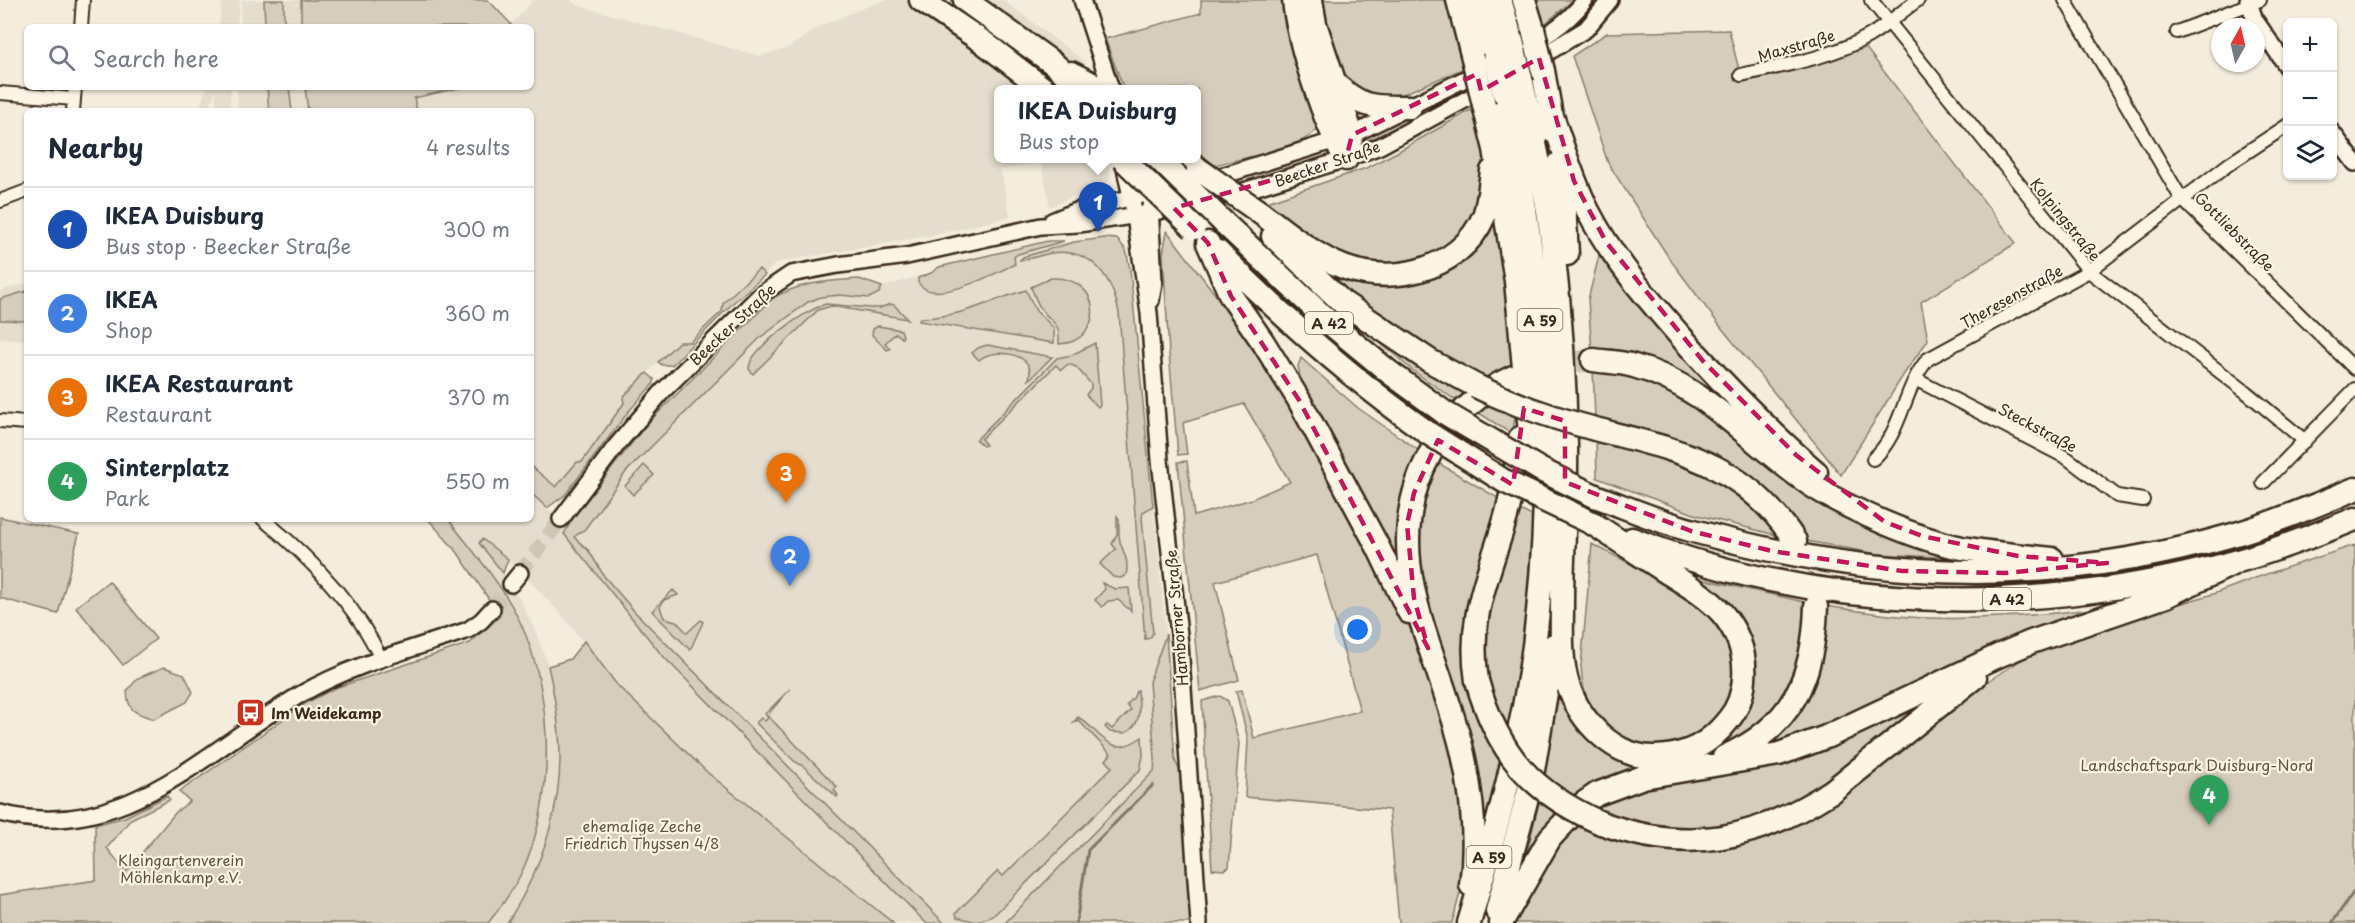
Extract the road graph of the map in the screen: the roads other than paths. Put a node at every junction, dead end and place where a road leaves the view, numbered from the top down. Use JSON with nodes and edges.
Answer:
{"nodes":[{"id":1,"x":83,"y":0,"type":"edge"},
{"id":2,"x":921,"y":0,"type":"edge"},
{"id":3,"x":965,"y":0,"type":"edge"},
{"id":4,"x":1082,"y":0,"type":"edge"},
{"id":5,"x":1294,"y":0,"type":"edge"},
{"id":6,"x":1311,"y":0,"type":"edge"},
{"id":7,"x":1458,"y":0,"type":"edge"},
{"id":8,"x":1480,"y":0,"type":"edge"},
{"id":9,"x":1500,"y":0,"type":"edge"},
{"id":10,"x":1524,"y":0,"type":"edge"},
{"id":11,"x":1585,"y":0,"type":"edge"},
{"id":12,"x":1610,"y":0,"type":"edge"},
{"id":13,"x":1871,"y":0,"type":"edge"},
{"id":14,"x":1918,"y":0,"type":"edge"},
{"id":15,"x":2065,"y":0,"type":"edge"},
{"id":16,"x":2252,"y":1,"type":"edge"},
{"id":17,"x":1888,"y":21,"type":"junction"},
{"id":18,"x":81,"y":24,"type":"edge"},
{"id":19,"x":2177,"y":32,"type":"dead end"},
{"id":20,"x":1503,"y":46,"type":"junction"},
{"id":21,"x":2283,"y":61,"type":"edge"},
{"id":22,"x":1054,"y":64,"type":"junction"},
{"id":23,"x":1741,"y":75,"type":"dead end"},
{"id":24,"x":1334,"y":83,"type":"junction"},
{"id":25,"x":1038,"y":85,"type":"edge"},
{"id":26,"x":1077,"y":85,"type":"edge"},
{"id":27,"x":1093,"y":85,"type":"edge"},
{"id":28,"x":1108,"y":85,"type":"edge"},
{"id":29,"x":1513,"y":88,"type":"junction"},
{"id":30,"x":0,"y":93,"type":"edge"},
{"id":31,"x":74,"y":99,"type":"edge"},
{"id":32,"x":1410,"y":107,"type":"junction"},
{"id":33,"x":1552,"y":117,"type":"junction"},
{"id":34,"x":2286,"y":126,"type":"edge"},
{"id":35,"x":2337,"y":139,"type":"edge"},
{"id":36,"x":1344,"y":145,"type":"junction"},
{"id":37,"x":1495,"y":149,"type":"junction"},
{"id":38,"x":1123,"y":163,"type":"edge"},
{"id":39,"x":1126,"y":163,"type":"edge"},
{"id":40,"x":1138,"y":163,"type":"edge"},
{"id":41,"x":1162,"y":163,"type":"edge"},
{"id":42,"x":2355,"y":163,"type":"edge"},
{"id":43,"x":1192,"y":164,"type":"edge"},
{"id":44,"x":24,"y":192,"type":"edge"},
{"id":45,"x":1149,"y":193,"type":"junction"},
{"id":46,"x":1132,"y":197,"type":"junction"},
{"id":47,"x":2181,"y":198,"type":"junction"},
{"id":48,"x":0,"y":201,"type":"edge"},
{"id":49,"x":1253,"y":212,"type":"junction"},
{"id":50,"x":1151,"y":213,"type":"junction"},
{"id":51,"x":1135,"y":216,"type":"junction"},
{"id":52,"x":1041,"y":226,"type":"junction"},
{"id":53,"x":1201,"y":236,"type":"junction"},
{"id":54,"x":2089,"y":271,"type":"junction"},
{"id":55,"x":1149,"y":313,"type":"junction"},
{"id":56,"x":1593,"y":360,"type":"tunnel mouth"},
{"id":57,"x":2355,"y":369,"type":"edge"},
{"id":58,"x":1513,"y":377,"type":"dead end"},
{"id":59,"x":1915,"y":379,"type":"junction"},
{"id":60,"x":2355,"y":389,"type":"edge"},
{"id":61,"x":1564,"y":393,"type":"junction"},
{"id":62,"x":1526,"y":395,"type":"junction"},
{"id":63,"x":0,"y":421,"type":"edge"},
{"id":64,"x":24,"y":423,"type":"edge"},
{"id":65,"x":2305,"y":441,"type":"junction"},
{"id":66,"x":1873,"y":459,"type":"dead end"},
{"id":67,"x":2263,"y":483,"type":"dead end"},
{"id":68,"x":2355,"y":489,"type":"edge"},
{"id":69,"x":2144,"y":500,"type":"dead end"},
{"id":70,"x":561,"y":519,"type":"tunnel mouth"},
{"id":71,"x":2355,"y":519,"type":"edge"},
{"id":72,"x":267,"y":522,"type":"edge"},
{"id":73,"x":1885,"y":522,"type":"junction"},
{"id":74,"x":1592,"y":523,"type":"junction"},
{"id":75,"x":1795,"y":541,"type":"dead end"},
{"id":76,"x":1552,"y":549,"type":"junction"},
{"id":77,"x":2236,"y":562,"type":"junction"},
{"id":78,"x":2107,"y":563,"type":"junction"},
{"id":79,"x":1816,"y":606,"type":"dead end"},
{"id":80,"x":492,"y":609,"type":"tunnel mouth"},
{"id":81,"x":2031,"y":642,"type":"junction"},
{"id":82,"x":1428,"y":648,"type":"junction"},
{"id":83,"x":381,"y":659,"type":"junction"},
{"id":84,"x":1697,"y":768,"type":"junction"},
{"id":85,"x":0,"y":813,"type":"edge"},
{"id":86,"x":1199,"y":923,"type":"edge"},
{"id":87,"x":1467,"y":923,"type":"edge"},
{"id":88,"x":1493,"y":923,"type":"edge"},
{"id":89,"x":1501,"y":923,"type":"edge"}],
"edges":[{"from":1,"to":18,"type":"street"},
{"from":2,"to":25,"type":"highway"},
{"from":3,"to":22,"type":"highway"},
{"from":4,"to":28,"type":"street"},
{"from":5,"to":36,"type":"highway"},
{"from":6,"to":24,"type":"highway"},
{"from":7,"to":37,"type":"highway","bridge":true},
{"from":8,"to":20,"type":"highway","number":"A 59"},
{"from":9,"to":20,"type":"highway","number":"A 59"},
{"from":10,"to":33,"type":"highway","bridge":true},
{"from":11,"to":32,"type":"street","name":"Beecker Straße"},
{"from":12,"to":36,"type":"street","name":"Beecker Straße"},
{"from":13,"to":17,"type":"street","name":"Kolpingstraße"},
{"from":14,"to":17,"type":"street","name":"Maxstraße"},
{"from":15,"to":47,"type":"street","name":"Gottliebstraße"},
{"from":16,"to":19,"type":"street"},
{"from":16,"to":21,"type":"street"},
{"from":17,"to":23,"type":"street","name":"Maxstraße"},
{"from":17,"to":54,"type":"street","name":"Kolpingstraße"},
{"from":20,"to":29,"type":"highway","number":"A 59","bridge":true},
{"from":22,"to":26,"type":"highway"},
{"from":22,"to":27,"type":"highway"},
{"from":24,"to":32,"type":"highway"},
{"from":24,"to":36,"type":"highway"},
{"from":29,"to":61,"type":"highway","number":"A 59"},
{"from":29,"to":76,"type":"highway","number":"A 59"},
{"from":30,"to":31,"type":"street"},
{"from":32,"to":36,"type":"street","name":"Beecker Straße"},
{"from":33,"to":61,"type":"highway"},
{"from":33,"to":73,"type":"highway"},
{"from":34,"to":47,"type":"street","name":"Theresenstraße"},
{"from":35,"to":42,"type":"street"},
{"from":36,"to":45,"type":"street","name":"Beecker Straße"},
{"from":36,"to":50,"type":"street","name":"Beecker Straße"},
{"from":37,"to":49,"type":"highway"},
{"from":37,"to":62,"type":"highway"},
{"from":38,"to":46,"type":"street","name":"Hamborner Straße"},
{"from":39,"to":53,"type":"highway","number":"A 42","bridge":true},
{"from":40,"to":45,"type":"street","name":"Hamborner Straße"},
{"from":41,"to":78,"type":"highway","number":"A 42","bridge":true},
{"from":43,"to":49,"type":"highway","bridge":true},
{"from":44,"to":48,"type":"street"},
{"from":45,"to":46,"type":"street","name":"Beecker Straße"},
{"from":45,"to":50,"type":"street","name":"Hamborner Straße"},
{"from":46,"to":51,"type":"street","name":"Hamborner Straße"},
{"from":46,"to":52,"type":"street","name":"Beecker Straße"},
{"from":47,"to":54,"type":"street","name":"Theresenstraße"},
{"from":47,"to":57,"type":"street","name":"Gottliebstraße"},
{"from":49,"to":75,"type":"highway","bridge":true},
{"from":50,"to":51,"type":"street","name":"Beecker Straße"},
{"from":50,"to":55,"type":"street","name":"Hamborner Straße"},
{"from":51,"to":52,"type":"street","name":"Beecker Straße"},
{"from":51,"to":55,"type":"street","name":"Hamborner Straße"},
{"from":52,"to":70,"type":"street","name":"Beecker Straße"},
{"from":53,"to":74,"type":"highway","number":"A 42","bridge":true},
{"from":53,"to":82,"type":"highway"},
{"from":54,"to":59,"type":"street","name":"Theresenstraße"},
{"from":54,"to":65,"type":"street","name":"Kolpingstraße"},
{"from":55,"to":86,"type":"street","name":"Hamborner Straße"},
{"from":56,"to":73,"type":"highway"},
{"from":58,"to":82,"type":"highway"},
{"from":59,"to":66,"type":"street","name":"Theresenstraße"},
{"from":59,"to":69,"type":"street","name":"Steckstraße"},
{"from":60,"to":65,"type":"street"},
{"from":61,"to":76,"type":"highway","number":"A 59"},
{"from":62,"to":76,"type":"highway"},
{"from":62,"to":81,"type":"highway","bridge":true},
{"from":63,"to":64,"type":"street"},
{"from":65,"to":67,"type":"street"},
{"from":68,"to":78,"type":"highway","number":"A 42"},
{"from":71,"to":77,"type":"highway","number":"A 42"},
{"from":72,"to":83,"type":"street"},
{"from":73,"to":78,"type":"highway"},
{"from":74,"to":76,"type":"highway"},
{"from":74,"to":77,"type":"highway","number":"A 42"},
{"from":76,"to":87,"type":"highway","number":"A 59"},
{"from":76,"to":88,"type":"highway","number":"A 59"},
{"from":77,"to":81,"type":"highway"},
{"from":79,"to":84,"type":"highway"},
{"from":80,"to":83,"type":"street"},
{"from":81,"to":84,"type":"highway"},
{"from":82,"to":87,"type":"highway"},
{"from":83,"to":85,"type":"street"},
{"from":84,"to":89,"type":"highway"}]}
